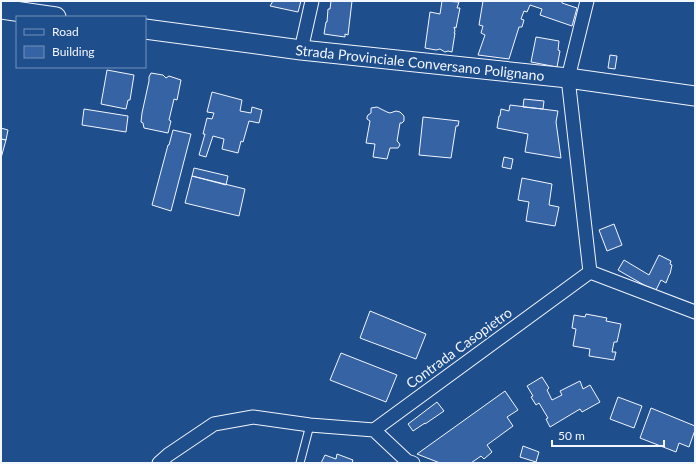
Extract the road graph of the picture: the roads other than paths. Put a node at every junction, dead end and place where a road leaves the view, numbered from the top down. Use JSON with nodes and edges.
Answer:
{"nodes":[{"id":1,"x":312,"y":1,"type":"edge"},
{"id":2,"x":587,"y":1,"type":"edge"},
{"id":3,"x":1,"y":10,"type":"edge"},
{"id":4,"x":48,"y":16,"type":"edge"},
{"id":5,"x":146,"y":29,"type":"edge"},
{"id":6,"x":301,"y":50,"type":"junction"},
{"id":7,"x":568,"y":78,"type":"junction"},
{"id":8,"x":695,"y":96,"type":"edge"},
{"id":9,"x":590,"y":272,"type":"junction"},
{"id":10,"x":695,"y":312,"type":"edge"},
{"id":11,"x":310,"y":425,"type":"junction"},
{"id":12,"x":374,"y":430,"type":"junction"},
{"id":13,"x":160,"y":463,"type":"edge"},
{"id":14,"x":300,"y":463,"type":"edge"},
{"id":15,"x":413,"y":463,"type":"edge"}],
"edges":[{"from":1,"to":6,"type":"street"},
{"from":2,"to":7,"type":"street"},
{"from":3,"to":4,"type":"main road"},
{"from":5,"to":6,"type":"main road","name":"Strada Provinciale Conversano Polignano"},
{"from":6,"to":7,"type":"main road","name":"Strada Provinciale Conversano Polignano"},
{"from":7,"to":8,"type":"main road","name":"Strada Provinciale Conversano Polignano"},
{"from":7,"to":9,"type":"street"},
{"from":9,"to":10,"type":"street"},
{"from":9,"to":12,"type":"street","name":"Contrada Casopietro"},
{"from":11,"to":12,"type":"street"},
{"from":11,"to":13,"type":"street"},
{"from":11,"to":14,"type":"lane"},
{"from":12,"to":15,"type":"street"}]}
